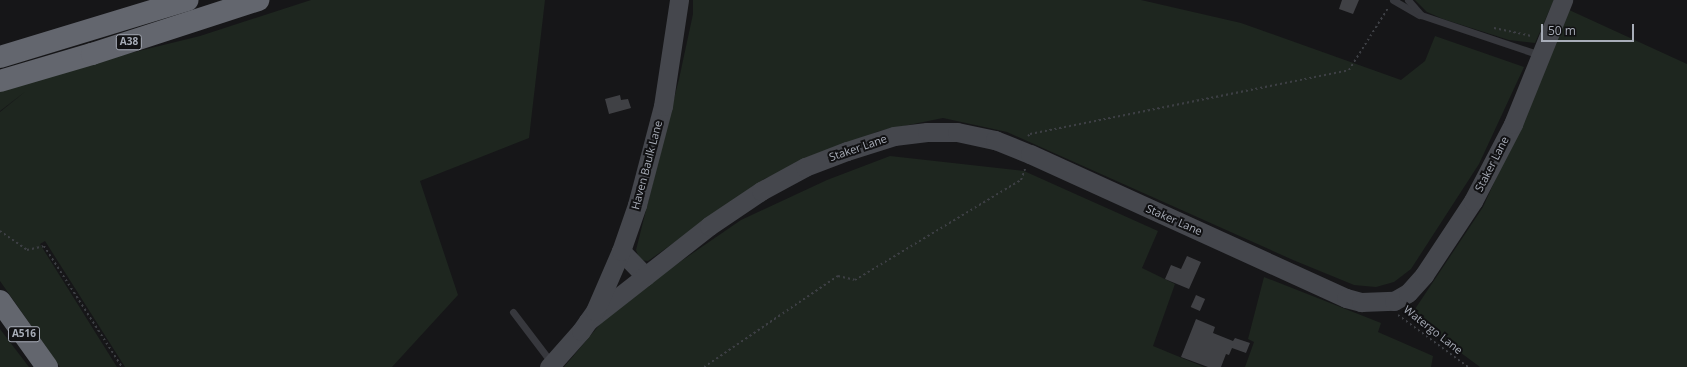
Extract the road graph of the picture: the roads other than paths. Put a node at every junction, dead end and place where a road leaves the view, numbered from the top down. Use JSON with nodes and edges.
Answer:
{"nodes":[{"id":1,"x":188,"y":0,"type":"edge"},
{"id":2,"x":258,"y":0,"type":"edge"},
{"id":3,"x":679,"y":0,"type":"edge"},
{"id":4,"x":1393,"y":0,"type":"edge"},
{"id":5,"x":1408,"y":0,"type":"edge"},
{"id":6,"x":1563,"y":0,"type":"edge"},
{"id":7,"x":1421,"y":16,"type":"junction"},
{"id":8,"x":1540,"y":55,"type":"junction"},
{"id":9,"x":0,"y":57,"type":"edge"},
{"id":10,"x":0,"y":81,"type":"edge"},
{"id":11,"x":621,"y":251,"type":"junction"},
{"id":12,"x":645,"y":276,"type":"junction"},
{"id":13,"x":0,"y":301,"type":"edge"},
{"id":14,"x":513,"y":312,"type":"dead end"},
{"id":15,"x":588,"y":321,"type":"junction"},
{"id":16,"x":551,"y":365,"type":"edge"},
{"id":17,"x":47,"y":367,"type":"edge"}],
"edges":[{"from":1,"to":9,"type":"highway","number":"A38"},
{"from":2,"to":10,"type":"highway","number":"A38"},
{"from":3,"to":11,"type":"street","name":"Haven Baulk Lane"},
{"from":4,"to":7,"type":"lane"},
{"from":5,"to":7,"type":"lane"},
{"from":6,"to":8,"type":"street","name":"Staker Lane"},
{"from":7,"to":8,"type":"lane"},
{"from":8,"to":12,"type":"street","name":"Staker Lane"},
{"from":11,"to":12,"type":"street"},
{"from":11,"to":15,"type":"street","name":"Haven Baulk Lane"},
{"from":12,"to":15,"type":"street","name":"Staker Lane"},
{"from":13,"to":17,"type":"highway","number":"A516"},
{"from":14,"to":16,"type":"lane"},
{"from":15,"to":16,"type":"street"}]}
